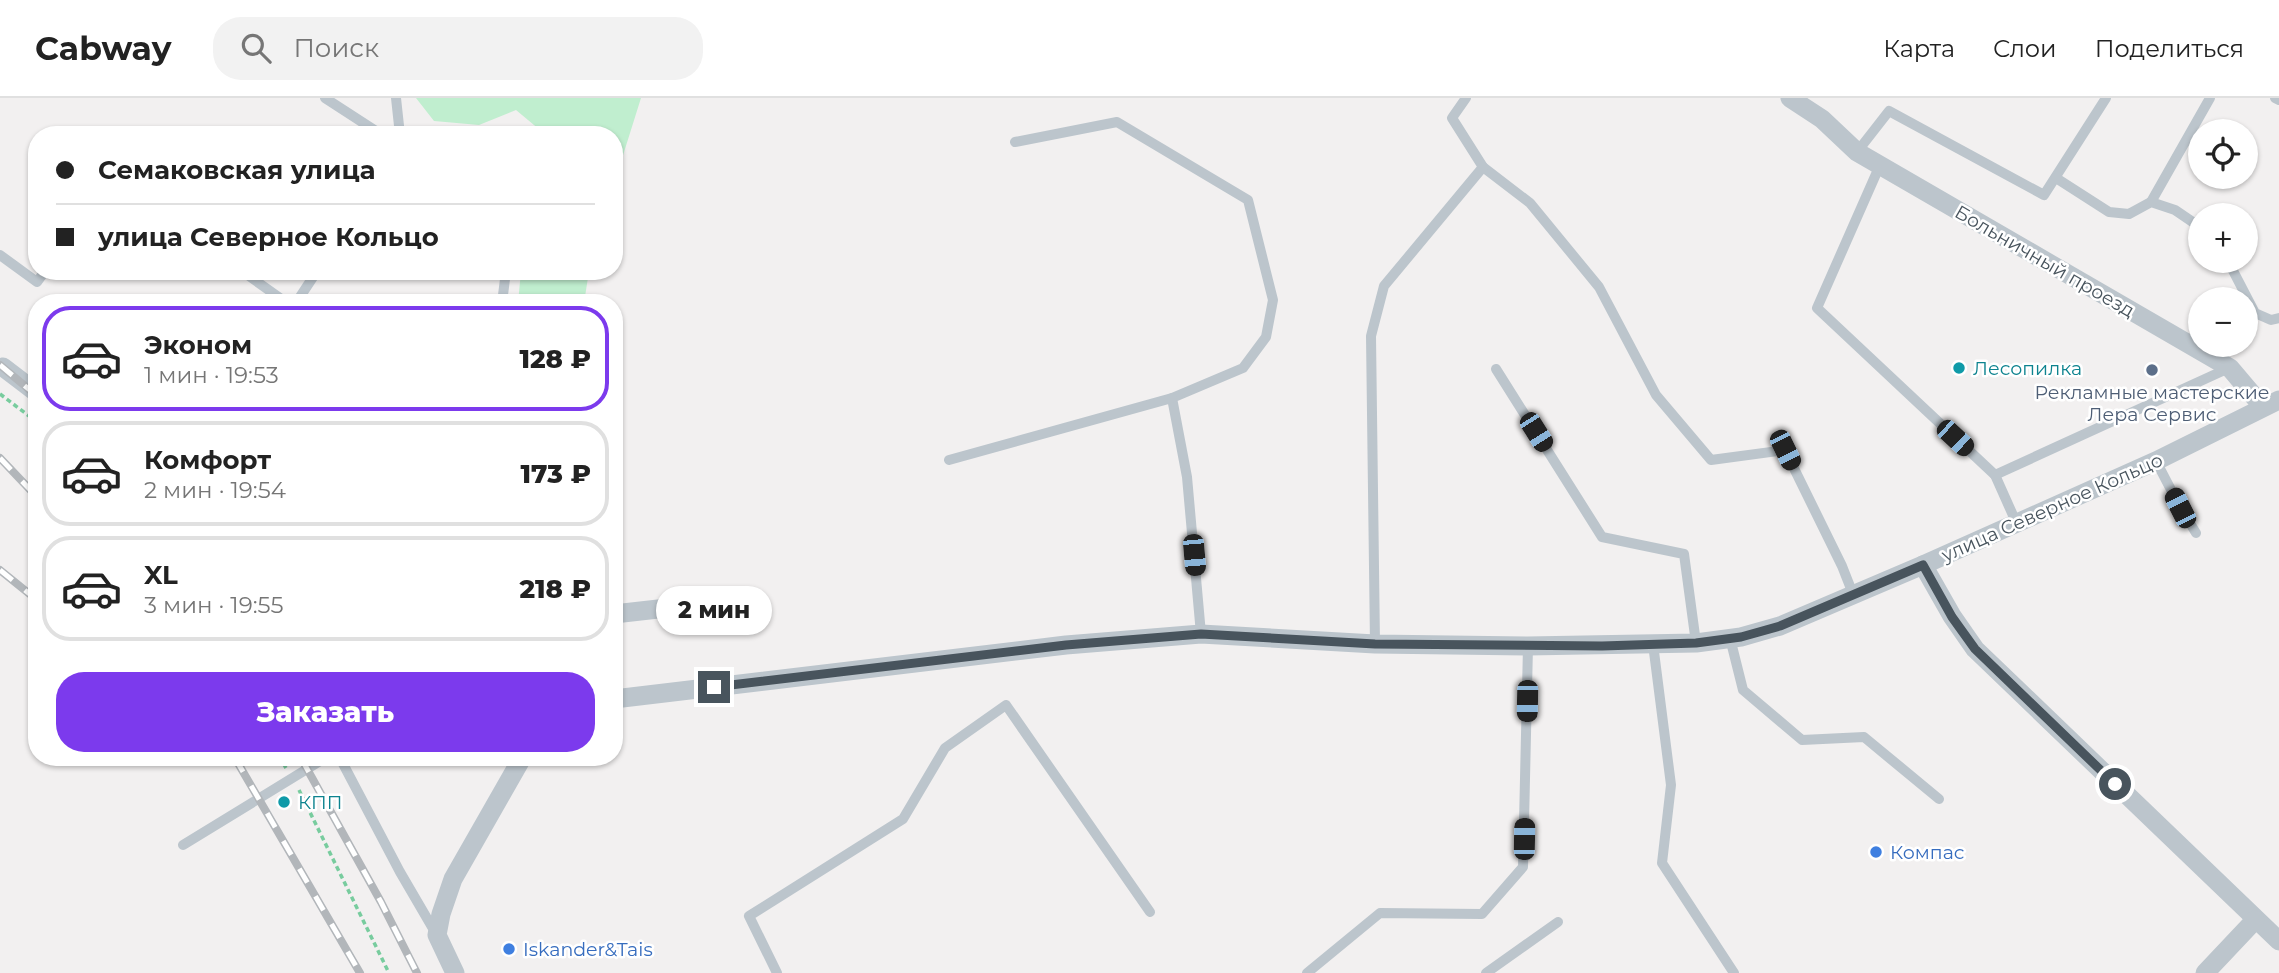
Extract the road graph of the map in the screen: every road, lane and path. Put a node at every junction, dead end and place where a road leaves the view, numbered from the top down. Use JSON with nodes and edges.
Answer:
{"nodes":[{"id":1,"x":325,"y":98,"type":"edge"},
{"id":2,"x":397,"y":98,"type":"edge"},
{"id":3,"x":1466,"y":98,"type":"edge"},
{"id":4,"x":1790,"y":98,"type":"edge"},
{"id":5,"x":1818,"y":98,"type":"edge"},
{"id":6,"x":2106,"y":98,"type":"edge"},
{"id":7,"x":2210,"y":98,"type":"edge"},
{"id":8,"x":1822,"y":119,"type":"junction"},
{"id":9,"x":368,"y":126,"type":"edge"},
{"id":10,"x":399,"y":126,"type":"edge"},
{"id":11,"x":1015,"y":142,"type":"dead end"},
{"id":12,"x":1857,"y":152,"type":"junction"},
{"id":13,"x":1880,"y":165,"type":"junction"},
{"id":14,"x":1483,"y":167,"type":"junction"},
{"id":15,"x":2056,"y":178,"type":"junction"},
{"id":16,"x":2151,"y":202,"type":"junction"},
{"id":17,"x":2188,"y":219,"type":"edge"},
{"id":18,"x":0,"y":255,"type":"edge"},
{"id":19,"x":2234,"y":273,"type":"edge"},
{"id":20,"x":28,"y":275,"type":"edge"},
{"id":21,"x":255,"y":280,"type":"edge"},
{"id":22,"x":274,"y":294,"type":"edge"},
{"id":23,"x":2279,"y":318,"type":"edge"},
{"id":24,"x":3,"y":367,"type":"dead end"},
{"id":25,"x":2230,"y":368,"type":"junction"},
{"id":26,"x":1496,"y":369,"type":"dead end"},
{"id":27,"x":28,"y":386,"type":"edge"},
{"id":28,"x":0,"y":394,"type":"edge"},
{"id":29,"x":1172,"y":398,"type":"junction"},
{"id":30,"x":2271,"y":404,"type":"edge"},
{"id":31,"x":28,"y":415,"type":"edge"},
{"id":32,"x":948,"y":460,"type":"dead end"},
{"id":33,"x":2156,"y":461,"type":"junction"},
{"id":34,"x":1995,"y":475,"type":"junction"},
{"id":35,"x":2016,"y":522,"type":"junction"},
{"id":36,"x":2196,"y":533,"type":"dead end"},
{"id":37,"x":1923,"y":565,"type":"junction"},
{"id":38,"x":1853,"y":594,"type":"junction"},
{"id":39,"x":720,"y":602,"type":"dead end"},
{"id":40,"x":623,"y":613,"type":"edge"},
{"id":41,"x":1201,"y":634,"type":"junction"},
{"id":42,"x":1730,"y":638,"type":"junction"},
{"id":43,"x":1696,"y":643,"type":"junction"},
{"id":44,"x":1375,"y":644,"type":"junction"},
{"id":45,"x":1653,"y":644,"type":"junction"},
{"id":46,"x":1528,"y":646,"type":"junction"},
{"id":47,"x":623,"y":698,"type":"edge"},
{"id":48,"x":285,"y":766,"type":"edge"},
{"id":49,"x":312,"y":766,"type":"edge"},
{"id":50,"x":344,"y":766,"type":"edge"},
{"id":51,"x":517,"y":766,"type":"edge"},
{"id":52,"x":292,"y":778,"type":"junction"},
{"id":53,"x":1938,"y":799,"type":"dead end"},
{"id":54,"x":183,"y":845,"type":"dead end"},
{"id":55,"x":1150,"y":912,"type":"dead end"},
{"id":56,"x":2255,"y":920,"type":"junction"},
{"id":57,"x":1558,"y":922,"type":"dead end"},
{"id":58,"x":437,"y":935,"type":"junction"},
{"id":59,"x":2279,"y":941,"type":"edge"},
{"id":60,"x":389,"y":973,"type":"edge"},
{"id":61,"x":456,"y":973,"type":"edge"},
{"id":62,"x":777,"y":973,"type":"edge"},
{"id":63,"x":1307,"y":973,"type":"edge"},
{"id":64,"x":1486,"y":973,"type":"edge"},
{"id":65,"x":1734,"y":973,"type":"edge"},
{"id":66,"x":2204,"y":973,"type":"edge"}],
"edges":[{"from":1,"to":9,"type":"lane"},
{"from":2,"to":10,"type":"lane"},
{"from":3,"to":14,"type":"lane"},
{"from":4,"to":8,"type":"street","name":"Больничный проезд"},
{"from":5,"to":8,"type":"street"},
{"from":6,"to":15,"type":"lane"},
{"from":7,"to":16,"type":"lane"},
{"from":8,"to":12,"type":"street","name":"Больничный проезд"},
{"from":11,"to":29,"type":"lane"},
{"from":12,"to":13,"type":"street","name":"Больничный проезд"},
{"from":12,"to":15,"type":"lane"},
{"from":13,"to":25,"type":"street","name":"Больничный проезд"},
{"from":13,"to":34,"type":"lane"},
{"from":14,"to":38,"type":"lane"},
{"from":14,"to":44,"type":"lane"},
{"from":15,"to":16,"type":"lane"},
{"from":16,"to":17,"type":"lane"},
{"from":18,"to":20,"type":"lane"},
{"from":19,"to":23,"type":"lane"},
{"from":21,"to":22,"type":"lane"},
{"from":24,"to":27,"type":"street"},
{"from":25,"to":30,"type":"street","name":"Больничный проезд"},
{"from":25,"to":34,"type":"lane"},
{"from":26,"to":43,"type":"lane"},
{"from":28,"to":31,"type":"path"},
{"from":29,"to":32,"type":"lane"},
{"from":29,"to":41,"type":"lane"},
{"from":30,"to":33,"type":"street","name":"улица Северное Кольцо"},
{"from":33,"to":35,"type":"street","name":"улица Северное Кольцо"},
{"from":33,"to":36,"type":"lane"},
{"from":34,"to":35,"type":"lane"},
{"from":35,"to":37,"type":"street","name":"улица Северное Кольцо"},
{"from":37,"to":38,"type":"street","name":"улица Северное Кольцо"},
{"from":37,"to":56,"type":"street"},
{"from":38,"to":42,"type":"street","name":"улица Северное Кольцо"},
{"from":39,"to":40,"type":"street"},
{"from":41,"to":44,"type":"street","name":"улица Северное Кольцо"},
{"from":41,"to":47,"type":"street","name":"улица Северное Кольцо"},
{"from":42,"to":43,"type":"street","name":"улица Северное Кольцо"},
{"from":42,"to":53,"type":"lane"},
{"from":43,"to":45,"type":"street","name":"улица Северное Кольцо"},
{"from":44,"to":46,"type":"street","name":"улица Северное Кольцо"},
{"from":45,"to":46,"type":"street","name":"улица Северное Кольцо"},
{"from":45,"to":65,"type":"lane"},
{"from":46,"to":63,"type":"lane"},
{"from":48,"to":52,"type":"path"},
{"from":49,"to":52,"type":"lane"},
{"from":50,"to":58,"type":"lane"},
{"from":51,"to":58,"type":"street"},
{"from":52,"to":54,"type":"lane"},
{"from":52,"to":60,"type":"path"},
{"from":55,"to":62,"type":"lane"},
{"from":56,"to":59,"type":"street"},
{"from":56,"to":66,"type":"street"},
{"from":57,"to":64,"type":"lane"},
{"from":58,"to":61,"type":"street"}]}
